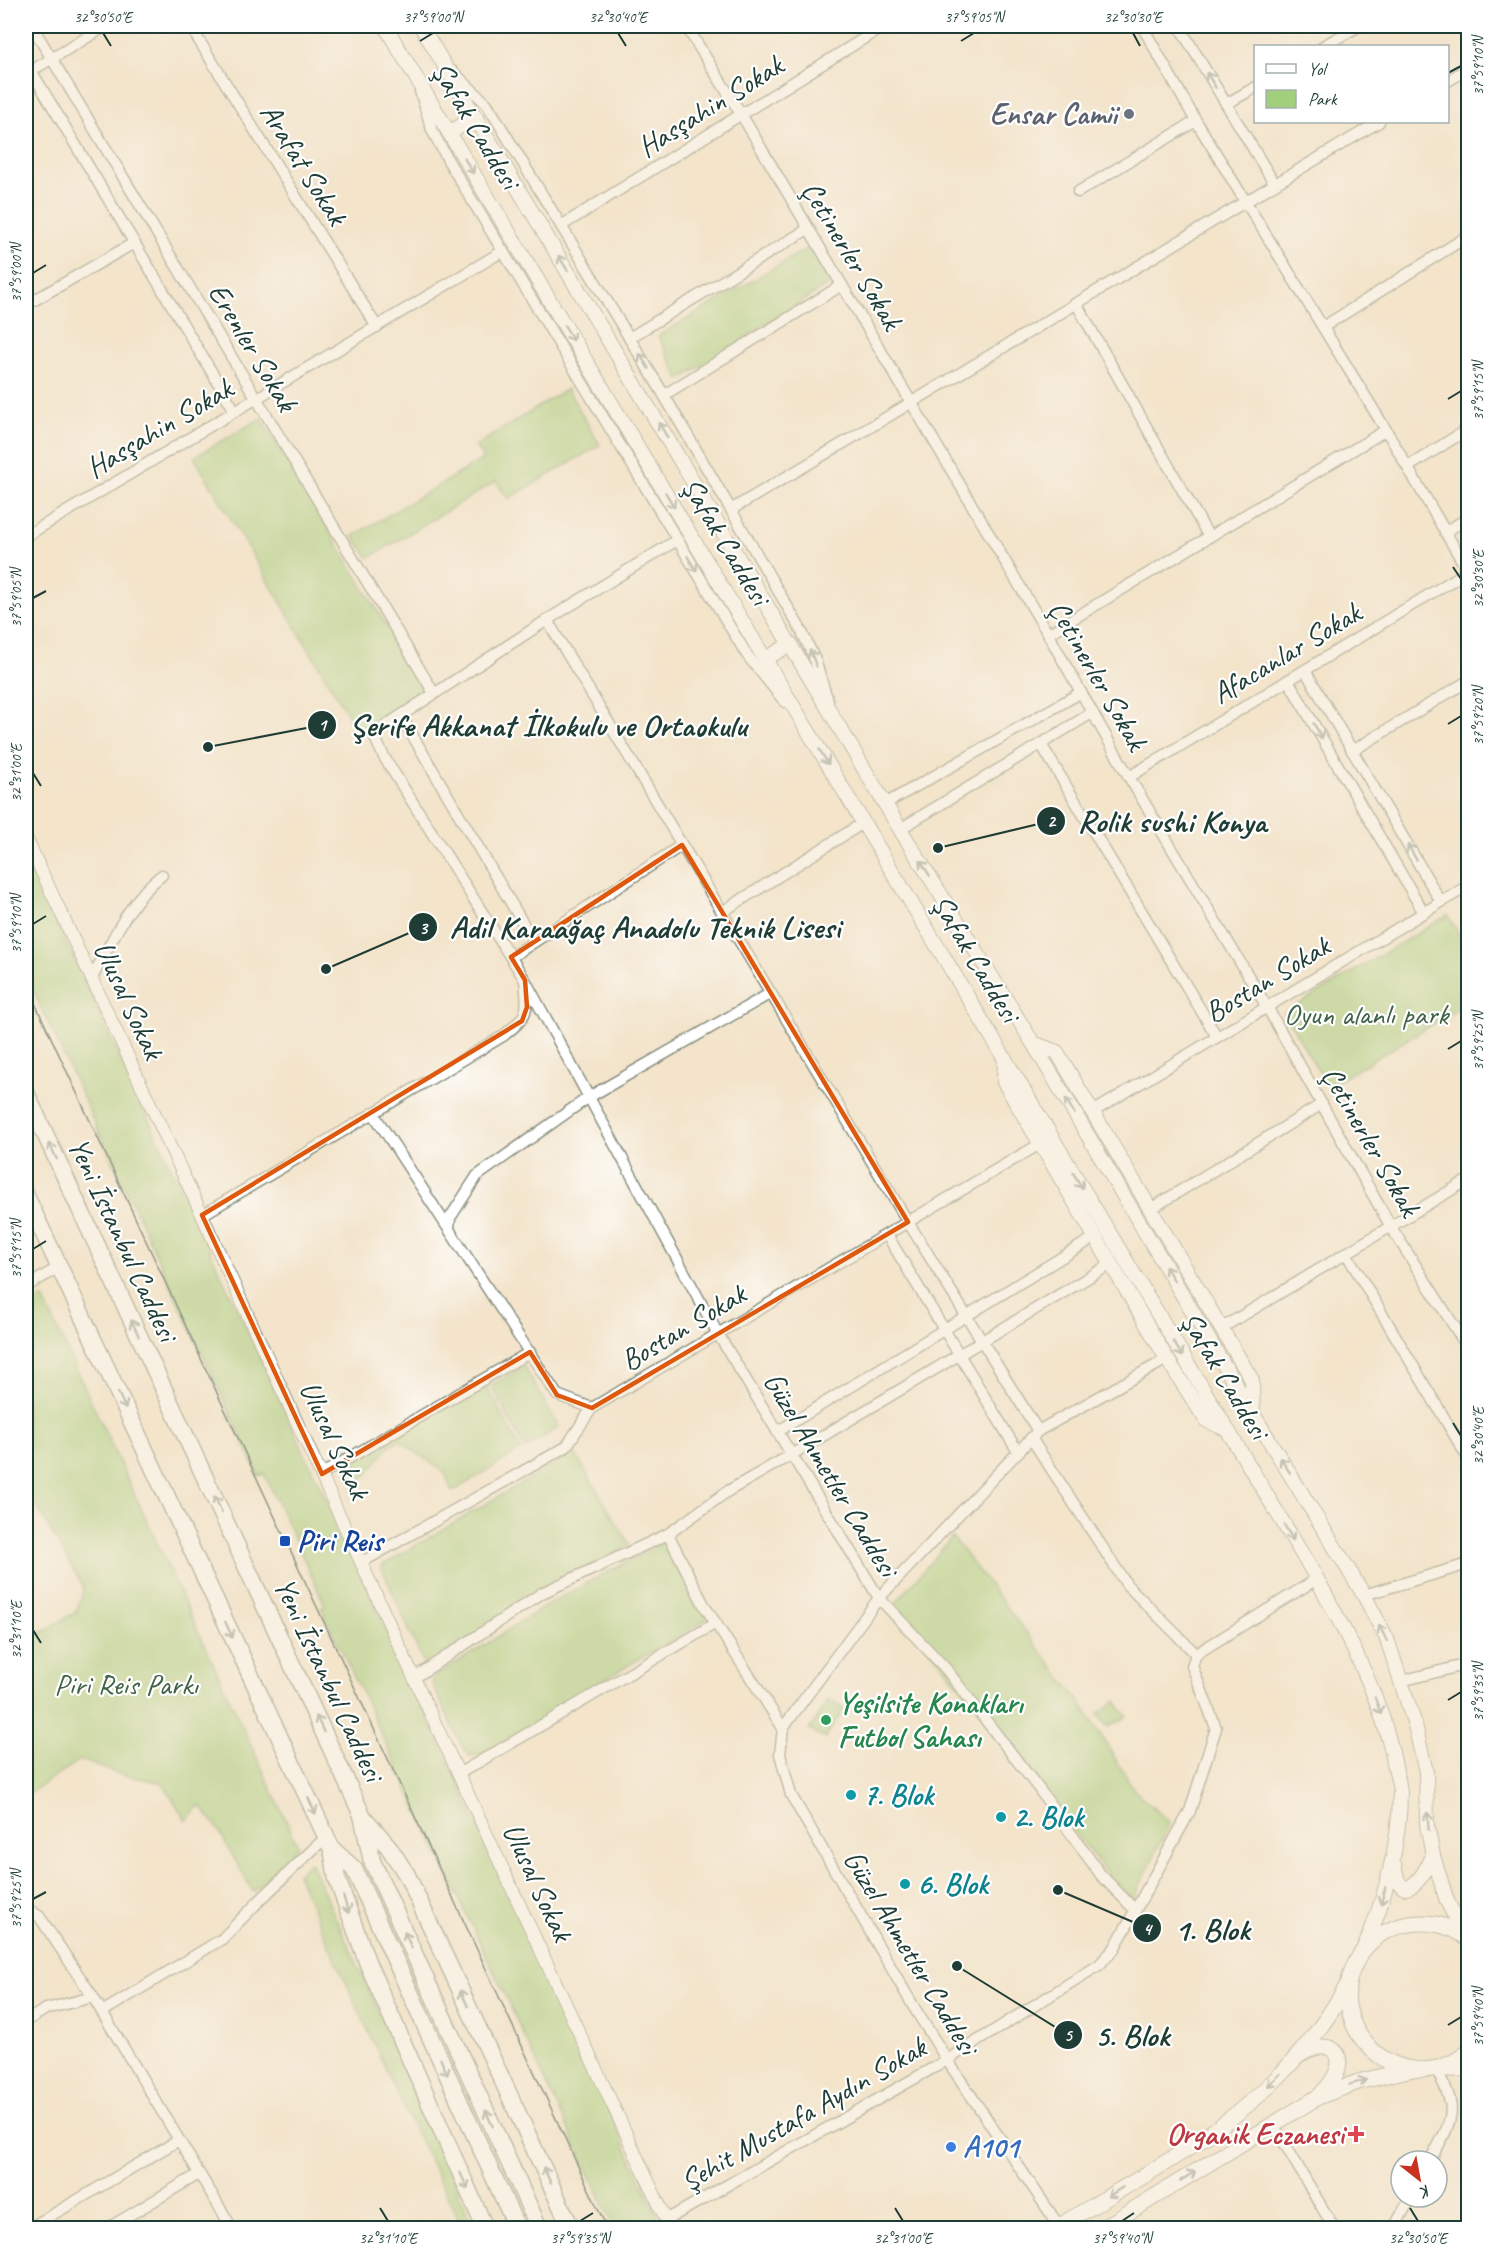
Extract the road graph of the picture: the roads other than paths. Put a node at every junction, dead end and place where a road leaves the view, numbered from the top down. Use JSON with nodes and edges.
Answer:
{"nodes":[{"id":1,"x":32,"y":26,"type":"edge"},
{"id":2,"x":106,"y":26,"type":"edge"},
{"id":3,"x":190,"y":26,"type":"edge"},
{"id":4,"x":385,"y":26,"type":"edge"},
{"id":5,"x":421,"y":26,"type":"edge"},
{"id":6,"x":686,"y":26,"type":"edge"},
{"id":7,"x":884,"y":26,"type":"edge"},
{"id":8,"x":1142,"y":26,"type":"edge"},
{"id":9,"x":1179,"y":26,"type":"edge"},
{"id":10,"x":1359,"y":26,"type":"edge"},
{"id":11,"x":1325,"y":45,"type":"edge"},
{"id":12,"x":51,"y":58,"type":"junction"},
{"id":13,"x":443,"y":62,"type":"junction"},
{"id":14,"x":1468,"y":68,"type":"edge"},
{"id":15,"x":27,"y":69,"type":"edge"},
{"id":16,"x":416,"y":76,"type":"junction"},
{"id":17,"x":1449,"y":80,"type":"edge"},
{"id":18,"x":1254,"y":88,"type":"edge"},
{"id":19,"x":1226,"y":104,"type":"junction"},
{"id":20,"x":741,"y":114,"type":"junction"},
{"id":21,"x":476,"y":117,"type":"junction"},
{"id":22,"x":1196,"y":121,"type":"junction"},
{"id":23,"x":1377,"y":123,"type":"edge"},
{"id":24,"x":449,"y":133,"type":"junction"},
{"id":25,"x":1274,"y":183,"type":"junction"},
{"id":26,"x":1078,"y":192,"type":"dead end"},
{"id":27,"x":1245,"y":201,"type":"junction"},
{"id":28,"x":561,"y":226,"type":"junction"},
{"id":29,"x":808,"y":229,"type":"junction"},
{"id":30,"x":1468,"y":236,"type":"edge"},
{"id":31,"x":134,"y":243,"type":"junction"},
{"id":32,"x":503,"y":252,"type":"junction"},
{"id":33,"x":842,"y":285,"type":"junction"},
{"id":34,"x":1076,"y":303,"type":"junction"},
{"id":35,"x":26,"y":305,"type":"edge"},
{"id":36,"x":376,"y":327,"type":"junction"},
{"id":37,"x":1323,"y":327,"type":"junction"},
{"id":38,"x":629,"y":338,"type":"junction"},
{"id":39,"x":664,"y":394,"type":"junction"},
{"id":40,"x":256,"y":399,"type":"junction"},
{"id":41,"x":912,"y":404,"type":"junction"},
{"id":42,"x":235,"y":411,"type":"junction"},
{"id":43,"x":1468,"y":429,"type":"edge"},
{"id":44,"x":1386,"y":430,"type":"junction"},
{"id":45,"x":1408,"y":467,"type":"junction"},
{"id":46,"x":732,"y":509,"type":"junction"},
{"id":47,"x":1468,"y":518,"type":"edge"},
{"id":48,"x":1445,"y":532,"type":"junction"},
{"id":49,"x":26,"y":536,"type":"edge"},
{"id":50,"x":1209,"y":537,"type":"junction"},
{"id":51,"x":677,"y":540,"type":"junction"},
{"id":52,"x":1468,"y":571,"type":"edge"},
{"id":53,"x":547,"y":620,"type":"junction"},
{"id":54,"x":1048,"y":634,"type":"junction"},
{"id":55,"x":790,"y":644,"type":"junction"},
{"id":56,"x":765,"y":659,"type":"junction"},
{"id":57,"x":1305,"y":670,"type":"junction"},
{"id":58,"x":1288,"y":680,"type":"junction"},
{"id":59,"x":1468,"y":681,"type":"edge"},
{"id":60,"x":434,"y":693,"type":"junction"},
{"id":61,"x":1080,"y":693,"type":"junction"},
{"id":62,"x":831,"y":713,"type":"junction"},
{"id":63,"x":1092,"y":713,"type":"junction"},
{"id":64,"x":401,"y":717,"type":"junction"},
{"id":65,"x":805,"y":725,"type":"junction"},
{"id":66,"x":1041,"y":744,"type":"junction"},
{"id":67,"x":1352,"y":751,"type":"junction"},
{"id":68,"x":1129,"y":777,"type":"junction"},
{"id":69,"x":885,"y":804,"type":"junction"},
{"id":70,"x":863,"y":822,"type":"junction"},
{"id":71,"x":900,"y":829,"type":"junction"},
{"id":72,"x":26,"y":838,"type":"edge"},
{"id":73,"x":682,"y":845,"type":"junction"},
{"id":74,"x":162,"y":875,"type":"dead end"},
{"id":75,"x":1468,"y":886,"type":"edge"},
{"id":76,"x":1441,"y":903,"type":"junction"},
{"id":77,"x":722,"y":912,"type":"junction"},
{"id":78,"x":1424,"y":913,"type":"junction"},
{"id":79,"x":534,"y":942,"type":"junction"},
{"id":80,"x":511,"y":957,"type":"junction"},
{"id":81,"x":91,"y":980,"type":"junction"},
{"id":82,"x":525,"y":980,"type":"junction"},
{"id":83,"x":771,"y":993,"type":"junction"},
{"id":84,"x":1267,"y":1007,"type":"junction"},
{"id":85,"x":1217,"y":1037,"type":"junction"},
{"id":86,"x":1033,"y":1043,"type":"junction"},
{"id":87,"x":1005,"y":1059,"type":"junction"},
{"id":88,"x":26,"y":1093,"type":"edge"},
{"id":89,"x":589,"y":1097,"type":"junction"},
{"id":90,"x":1322,"y":1104,"type":"junction"},
{"id":91,"x":373,"y":1113,"type":"junction"},
{"id":92,"x":1091,"y":1113,"type":"junction"},
{"id":93,"x":1040,"y":1144,"type":"junction"},
{"id":94,"x":1468,"y":1180,"type":"edge"},
{"id":95,"x":26,"y":1196,"type":"edge"},
{"id":96,"x":1149,"y":1210,"type":"junction"},
{"id":97,"x":202,"y":1215,"type":"junction"},
{"id":98,"x":908,"y":1222,"type":"junction"},
{"id":99,"x":1391,"y":1227,"type":"junction"},
{"id":100,"x":449,"y":1228,"type":"junction"},
{"id":101,"x":886,"y":1235,"type":"junction"},
{"id":102,"x":1095,"y":1237,"type":"junction"},
{"id":103,"x":1346,"y":1253,"type":"junction"},
{"id":104,"x":1111,"y":1264,"type":"junction"},
{"id":105,"x":59,"y":1267,"type":"junction"},
{"id":106,"x":26,"y":1287,"type":"edge"},
{"id":107,"x":967,"y":1316,"type":"junction"},
{"id":108,"x":1220,"y":1329,"type":"junction"},
{"id":109,"x":944,"y":1330,"type":"junction"},
{"id":110,"x":718,"y":1334,"type":"junction"},
{"id":111,"x":982,"y":1340,"type":"junction"},
{"id":112,"x":1468,"y":1348,"type":"edge"},
{"id":113,"x":530,"y":1352,"type":"junction"},
{"id":114,"x":959,"y":1354,"type":"junction"},
{"id":115,"x":1167,"y":1359,"type":"junction"},
{"id":116,"x":592,"y":1408,"type":"junction"},
{"id":117,"x":1253,"y":1414,"type":"junction"},
{"id":118,"x":1226,"y":1429,"type":"junction"},
{"id":119,"x":777,"y":1432,"type":"junction"},
{"id":120,"x":1035,"y":1434,"type":"junction"},
{"id":121,"x":1018,"y":1452,"type":"junction"},
{"id":122,"x":791,"y":1455,"type":"junction"},
{"id":123,"x":1468,"y":1458,"type":"edge"},
{"id":124,"x":322,"y":1474,"type":"junction"},
{"id":125,"x":668,"y":1534,"type":"junction"},
{"id":126,"x":362,"y":1562,"type":"junction"},
{"id":127,"x":1468,"y":1564,"type":"edge"},
{"id":128,"x":1317,"y":1578,"type":"junction"},
{"id":129,"x":1364,"y":1595,"type":"junction"},
{"id":130,"x":879,"y":1598,"type":"junction"},
{"id":131,"x":716,"y":1623,"type":"junction"},
{"id":132,"x":1196,"y":1654,"type":"junction"},
{"id":133,"x":1468,"y":1664,"type":"edge"},
{"id":134,"x":414,"y":1678,"type":"junction"},
{"id":135,"x":1401,"y":1681,"type":"junction"},
{"id":136,"x":783,"y":1728,"type":"junction"},
{"id":137,"x":460,"y":1773,"type":"junction"},
{"id":138,"x":362,"y":1815,"type":"junction"},
{"id":139,"x":329,"y":1843,"type":"junction"},
{"id":140,"x":1393,"y":1856,"type":"junction"},
{"id":141,"x":1433,"y":1856,"type":"junction"},
{"id":142,"x":26,"y":1908,"type":"edge"},
{"id":143,"x":1135,"y":1910,"type":"junction"},
{"id":144,"x":1467,"y":1938,"type":"edge"},
{"id":145,"x":1362,"y":1952,"type":"junction"},
{"id":146,"x":1348,"y":1984,"type":"junction"},
{"id":147,"x":93,"y":1996,"type":"junction"},
{"id":148,"x":102,"y":2012,"type":"junction"},
{"id":149,"x":26,"y":2021,"type":"edge"},
{"id":150,"x":1468,"y":2052,"type":"edge"},
{"id":151,"x":1296,"y":2056,"type":"junction"},
{"id":152,"x":947,"y":2060,"type":"junction"},
{"id":153,"x":1435,"y":2068,"type":"junction"},
{"id":154,"x":1412,"y":2069,"type":"junction"},
{"id":155,"x":1468,"y":2069,"type":"edge"},
{"id":156,"x":1318,"y":2097,"type":"junction"},
{"id":157,"x":1273,"y":2124,"type":"junction"},
{"id":158,"x":179,"y":2140,"type":"junction"},
{"id":159,"x":1436,"y":2149,"type":"edge"},
{"id":160,"x":199,"y":2174,"type":"junction"},
{"id":161,"x":1405,"y":2209,"type":"edge"},
{"id":162,"x":668,"y":2224,"type":"edge"},
{"id":163,"x":1057,"y":2227,"type":"edge"},
{"id":164,"x":30,"y":2229,"type":"edge"},
{"id":165,"x":108,"y":2229,"type":"edge"},
{"id":166,"x":232,"y":2229,"type":"edge"},
{"id":167,"x":485,"y":2229,"type":"edge"},
{"id":168,"x":517,"y":2229,"type":"edge"},
{"id":169,"x":539,"y":2229,"type":"edge"},
{"id":170,"x":571,"y":2229,"type":"edge"},
{"id":171,"x":1103,"y":2229,"type":"edge"},
{"id":172,"x":1334,"y":2229,"type":"edge"},
{"id":173,"x":1394,"y":2229,"type":"edge"}],
"edges":[{"from":1,"to":12,"type":"street","name":"Erenler Sokak"},
{"from":2,"to":12,"type":"street"},
{"from":3,"to":36,"type":"street","name":"Arafat Sokak"},
{"from":4,"to":16,"type":"main road","name":"Şafak Caddesi"},
{"from":5,"to":13,"type":"main road","name":"Şafak Caddesi"},
{"from":6,"to":20,"type":"street","name":"Çetinerler Sokak"},
{"from":7,"to":20,"type":"street","name":"Hasşahin Sokak"},
{"from":8,"to":22,"type":"street"},
{"from":19,"to":9,"type":"street","one_way":true},
{"from":10,"to":11,"type":"street"},
{"from":12,"to":15,"type":"street"},
{"from":12,"to":40,"type":"street","name":"Erenler Sokak"},
{"from":13,"to":21,"type":"main road","name":"Şafak Caddesi"},
{"from":13,"to":28,"type":"street"},
{"from":14,"to":17,"type":"street"},
{"from":15,"to":31,"type":"street","name":"Erenler Sokak"},
{"from":16,"to":24,"type":"main road","name":"Şafak Caddesi"},
{"from":16,"to":32,"type":"street"},
{"from":18,"to":19,"type":"street"},
{"from":19,"to":25,"type":"street"},
{"from":20,"to":28,"type":"street","name":"Hasşahin Sokak"},
{"from":20,"to":29,"type":"street","name":"Çetinerler Sokak"},
{"from":21,"to":24,"type":"main road"},
{"from":55,"to":21,"type":"main road","name":"Şafak Caddesi","one_way":true},
{"from":22,"to":26,"type":"street"},
{"from":22,"to":27,"type":"street"},
{"from":23,"to":25,"type":"street"},
{"from":24,"to":56,"type":"main road","name":"Şafak Caddesi","one_way":true},
{"from":25,"to":27,"type":"street"},
{"from":27,"to":34,"type":"street"},
{"from":27,"to":37,"type":"street"},
{"from":28,"to":38,"type":"street"},
{"from":29,"to":33,"type":"street","name":"Çetinerler Sokak"},
{"from":29,"to":38,"type":"street"},
{"from":30,"to":37,"type":"street"},
{"from":31,"to":35,"type":"street"},
{"from":31,"to":42,"type":"street","name":"Erenler Sokak"},
{"from":32,"to":36,"type":"street","name":"Hasşahin Sokak"},
{"from":32,"to":51,"type":"street"},
{"from":33,"to":39,"type":"street"},
{"from":33,"to":41,"type":"street","name":"Çetinerler Sokak"},
{"from":34,"to":41,"type":"street"},
{"from":34,"to":50,"type":"street"},
{"from":36,"to":40,"type":"street","name":"Hasşahin Sokak"},
{"from":37,"to":44,"type":"street"},
{"from":39,"to":38,"type":"street","one_way":true},
{"from":39,"to":46,"type":"street"},
{"from":40,"to":42,"type":"street","name":"Hasşahin Sokak"},
{"from":40,"to":60,"type":"street","name":"Erenler Sokak"},
{"from":41,"to":46,"type":"street"},
{"from":41,"to":54,"type":"street","name":"Çetinerler Sokak"},
{"from":42,"to":49,"type":"street","name":"Hasşahin Sokak"},
{"from":43,"to":45,"type":"street"},
{"from":44,"to":45,"type":"street"},
{"from":44,"to":50,"type":"street"},
{"from":45,"to":48,"type":"street"},
{"from":62,"to":46,"type":"street","one_way":true},
{"from":47,"to":48,"type":"street"},
{"from":48,"to":52,"type":"street"},
{"from":50,"to":54,"type":"street"},
{"from":51,"to":53,"type":"street"},
{"from":51,"to":65,"type":"street","one_way":true},
{"from":52,"to":57,"type":"street","name":"Afacanlar Sokak"},
{"from":53,"to":60,"type":"street"},
{"from":53,"to":73,"type":"street"},
{"from":54,"to":61,"type":"street","name":"Çetinerler Sokak"},
{"from":55,"to":56,"type":"main road"},
{"from":55,"to":62,"type":"main road","name":"Şafak Caddesi"},
{"from":56,"to":65,"type":"main road","name":"Şafak Caddesi"},
{"from":57,"to":58,"type":"street","name":"Afacanlar Sokak"},
{"from":57,"to":67,"type":"street"},
{"from":58,"to":68,"type":"street","name":"Afacanlar Sokak"},
{"from":58,"to":78,"type":"street","one_way":true},
{"from":59,"to":67,"type":"street"},
{"from":60,"to":64,"type":"street"},
{"from":61,"to":63,"type":"street","name":"Çetinerler Sokak"},
{"from":61,"to":69,"type":"street"},
{"from":62,"to":69,"type":"main road","name":"Şafak Caddesi"},
{"from":63,"to":66,"type":"street"},
{"from":63,"to":68,"type":"street","name":"Çetinerler Sokak"},
{"from":64,"to":79,"type":"street"},
{"from":64,"to":80,"type":"street","name":"Güzel Ahmetler Caddesi"},
{"from":65,"to":70,"type":"main road","name":"Şafak Caddesi","one_way":true},
{"from":66,"to":71,"type":"street"},
{"from":66,"to":85,"type":"street"},
{"from":76,"to":67,"type":"street","one_way":true},
{"from":68,"to":84,"type":"street","name":"Çetinerler Sokak"},
{"from":69,"to":71,"type":"main road","name":"Şafak Caddesi"},
{"from":70,"to":77,"type":"street"},
{"from":70,"to":87,"type":"main road","name":"Şafak Caddesi"},
{"from":86,"to":71,"type":"main road","name":"Şafak Caddesi","one_way":true},
{"from":72,"to":81,"type":"street","name":"Ulusal Sokak"},
{"from":73,"to":77,"type":"street"},
{"from":73,"to":79,"type":"street"},
{"from":74,"to":81,"type":"street"},
{"from":75,"to":76,"type":"street","name":"Bostan Sokak"},
{"from":76,"to":78,"type":"street","name":"Bostan Sokak"},
{"from":77,"to":83,"type":"street"},
{"from":78,"to":84,"type":"street","name":"Bostan Sokak"},
{"from":79,"to":80,"type":"street"},
{"from":80,"to":82,"type":"street","name":"Güzel Ahmetler Caddesi"},
{"from":81,"to":97,"type":"street","name":"Ulusal Sokak"},
{"from":82,"to":89,"type":"street","name":"Güzel Ahmetler Caddesi"},
{"from":82,"to":91,"type":"street"},
{"from":83,"to":89,"type":"street"},
{"from":83,"to":98,"type":"street"},
{"from":84,"to":85,"type":"street","name":"Bostan Sokak"},
{"from":84,"to":90,"type":"street","name":"Çetinerler Sokak"},
{"from":85,"to":92,"type":"street","name":"Bostan Sokak"},
{"from":86,"to":92,"type":"main road"},
{"from":117,"to":86,"type":"main road","name":"Şafak Caddesi","one_way":true},
{"from":87,"to":93,"type":"main road"},
{"from":87,"to":118,"type":"main road","name":"Şafak Caddesi","one_way":true},
{"from":138,"to":88,"type":"highway","name":"Yeni İstanbul Caddesi","one_way":true},
{"from":89,"to":100,"type":"street"},
{"from":89,"to":110,"type":"street","name":"Güzel Ahmetler Caddesi"},
{"from":90,"to":96,"type":"street"},
{"from":90,"to":99,"type":"street","name":"Çetinerler Sokak"},
{"from":91,"to":97,"type":"street"},
{"from":91,"to":100,"type":"street"},
{"from":92,"to":96,"type":"main road"},
{"from":93,"to":98,"type":"street","name":"Bostan Sokak"},
{"from":93,"to":102,"type":"main road"},
{"from":94,"to":99,"type":"street"},
{"from":95,"to":105,"type":"highway"},
{"from":96,"to":108,"type":"main road"},
{"from":97,"to":124,"type":"street","name":"Ulusal Sokak"},
{"from":98,"to":101,"type":"street","name":"Bostan Sokak"},
{"from":98,"to":107,"type":"street"},
{"from":99,"to":103,"type":"street"},
{"from":99,"to":112,"type":"street","name":"Çetinerler Sokak"},
{"from":100,"to":113,"type":"street"},
{"from":101,"to":109,"type":"street"},
{"from":101,"to":110,"type":"street","name":"Bostan Sokak"},
{"from":102,"to":104,"type":"main road"},
{"from":102,"to":107,"type":"street"},
{"from":103,"to":108,"type":"street"},
{"from":103,"to":123,"type":"street"},
{"from":104,"to":111,"type":"street"},
{"from":104,"to":115,"type":"main road"},
{"from":105,"to":106,"type":"street"},
{"from":105,"to":139,"type":"highway","one_way":true},
{"from":107,"to":109,"type":"street"},
{"from":107,"to":111,"type":"street"},
{"from":108,"to":117,"type":"main road"},
{"from":109,"to":114,"type":"street"},
{"from":109,"to":119,"type":"street"},
{"from":110,"to":116,"type":"street","name":"Bostan Sokak"},
{"from":110,"to":119,"type":"street","name":"Güzel Ahmetler Caddesi"},
{"from":111,"to":114,"type":"street"},
{"from":111,"to":120,"type":"street"},
{"from":113,"to":116,"type":"street"},
{"from":113,"to":124,"type":"street"},
{"from":114,"to":121,"type":"street"},
{"from":114,"to":122,"type":"street"},
{"from":115,"to":118,"type":"main road"},
{"from":115,"to":120,"type":"street"},
{"from":116,"to":126,"type":"street","name":"Bostan Sokak"},
{"from":129,"to":117,"type":"main road","name":"Şafak Caddesi","one_way":true},
{"from":118,"to":128,"type":"main road","name":"Şafak Caddesi","one_way":true},
{"from":119,"to":122,"type":"street","name":"Güzel Ahmetler Caddesi"},
{"from":120,"to":121,"type":"street"},
{"from":120,"to":132,"type":"street"},
{"from":121,"to":130,"type":"street"},
{"from":122,"to":125,"type":"street"},
{"from":122,"to":130,"type":"street","name":"Güzel Ahmetler Caddesi"},
{"from":124,"to":126,"type":"street","name":"Ulusal Sokak"},
{"from":125,"to":131,"type":"street"},
{"from":125,"to":134,"type":"street"},
{"from":126,"to":134,"type":"street","name":"Ulusal Sokak"},
{"from":127,"to":129,"type":"street"},
{"from":128,"to":132,"type":"street"},
{"from":128,"to":140,"type":"main road","name":"Şafak Caddesi","one_way":true},
{"from":135,"to":129,"type":"main road","name":"Şafak Caddesi","one_way":true},
{"from":130,"to":136,"type":"street","name":"Güzel Ahmetler Caddesi"},
{"from":130,"to":143,"type":"street"},
{"from":131,"to":136,"type":"street"},
{"from":131,"to":137,"type":"street"},
{"from":132,"to":143,"type":"street","name":"Şehit Mustafa Aydın Sokak"},
{"from":133,"to":135,"type":"street"},
{"from":134,"to":137,"type":"street","name":"Ulusal Sokak"},
{"from":141,"to":135,"type":"main road","name":"Şafak Caddesi","one_way":true},
{"from":136,"to":152,"type":"street","name":"Güzel Ahmetler Caddesi"},
{"from":137,"to":162,"type":"street","name":"Ulusal Sokak"},
{"from":169,"to":138,"type":"highway","name":"Yeni İstanbul Caddesi","one_way":true},
{"from":170,"to":138,"type":"highway","one_way":true},
{"from":139,"to":148,"type":"street"},
{"from":139,"to":167,"type":"highway","one_way":true},
{"from":139,"to":168,"type":"highway","one_way":true},
{"from":140,"to":141,"type":"main road"},
{"from":140,"to":145,"type":"main road","name":"Şafak Caddesi","one_way":true},
{"from":141,"to":144,"type":"main road","name":"Şafak Caddesi"},
{"from":142,"to":147,"type":"street"},
{"from":143,"to":152,"type":"street","name":"Şehit Mustafa Aydın Sokak"},
{"from":144,"to":145,"type":"main road"},
{"from":145,"to":146,"type":"main road"},
{"from":146,"to":151,"type":"main road"},
{"from":146,"to":154,"type":"main road"},
{"from":147,"to":148,"type":"street"},
{"from":147,"to":149,"type":"street"},
{"from":148,"to":158,"type":"street"},
{"from":150,"to":153,"type":"main road"},
{"from":151,"to":156,"type":"main road"},
{"from":151,"to":163,"type":"main road","one_way":true},
{"from":152,"to":162,"type":"street","name":"Şehit Mustafa Aydın Sokak"},
{"from":152,"to":163,"type":"street","name":"Güzel Ahmetler Caddesi"},
{"from":153,"to":154,"type":"main road"},
{"from":153,"to":155,"type":"main road"},
{"from":153,"to":159,"type":"street"},
{"from":156,"to":154,"type":"main road","one_way":true},
{"from":156,"to":157,"type":"main road"},
{"from":171,"to":157,"type":"main road","one_way":true},
{"from":157,"to":172,"type":"street"},
{"from":158,"to":160,"type":"street"},
{"from":158,"to":164,"type":"street"},
{"from":160,"to":165,"type":"street"},
{"from":160,"to":166,"type":"street"},
{"from":161,"to":173,"type":"street"}]}
